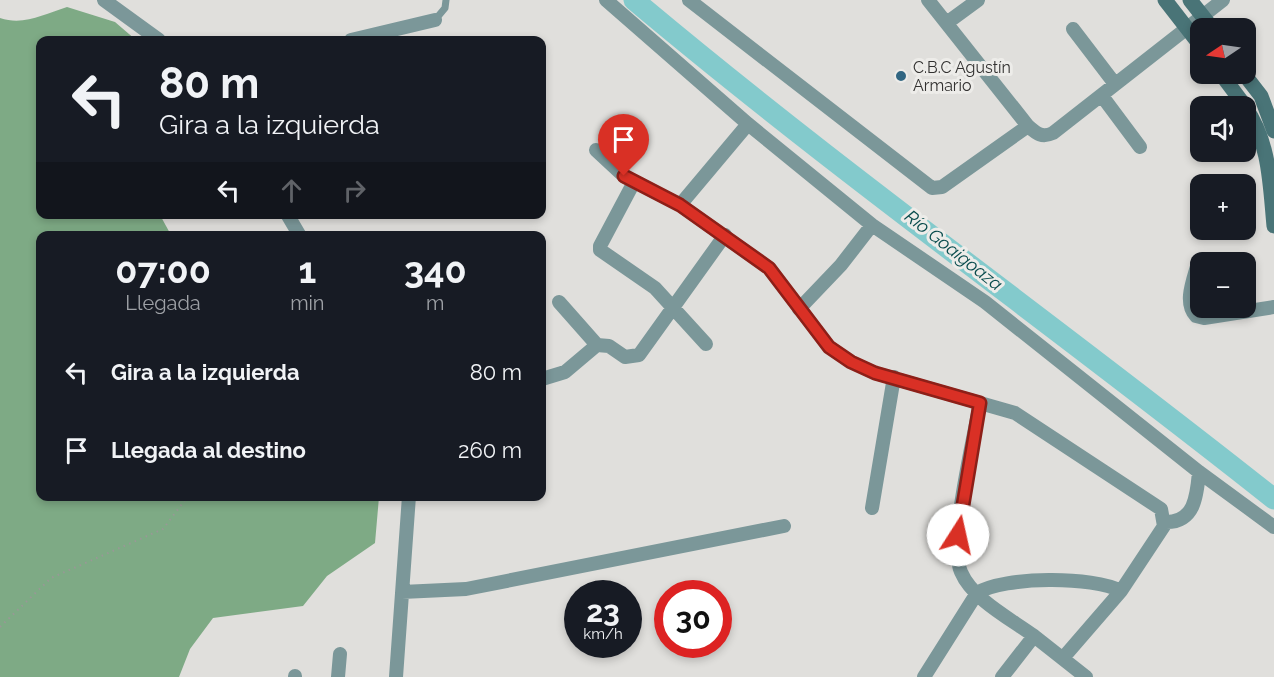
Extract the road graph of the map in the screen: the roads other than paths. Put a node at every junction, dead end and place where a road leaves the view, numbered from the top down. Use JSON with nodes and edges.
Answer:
{"nodes":[{"id":1,"x":104,"y":0,"type":"edge"},
{"id":2,"x":446,"y":0,"type":"edge"},
{"id":3,"x":606,"y":0,"type":"edge"},
{"id":4,"x":689,"y":0,"type":"edge"},
{"id":5,"x":928,"y":0,"type":"edge"},
{"id":6,"x":978,"y":0,"type":"edge"},
{"id":7,"x":1165,"y":0,"type":"edge"},
{"id":8,"x":1190,"y":0,"type":"edge"},
{"id":9,"x":1223,"y":0,"type":"edge"},
{"id":10,"x":1204,"y":18,"type":"edge"},
{"id":11,"x":1210,"y":18,"type":"edge"},
{"id":12,"x":435,"y":20,"type":"joint"},
{"id":13,"x":948,"y":22,"type":"junction"},
{"id":14,"x":1190,"y":28,"type":"edge"},
{"id":15,"x":1072,"y":29,"type":"dead end"},
{"id":16,"x":1187,"y":29,"type":"junction"},
{"id":17,"x":1190,"y":33,"type":"edge"},
{"id":18,"x":154,"y":36,"type":"edge"},
{"id":19,"x":368,"y":36,"type":"edge"},
{"id":20,"x":1115,"y":84,"type":"junction"},
{"id":21,"x":1251,"y":84,"type":"edge"},
{"id":22,"x":1102,"y":96,"type":"junction"},
{"id":23,"x":748,"y":124,"type":"junction"},
{"id":24,"x":1256,"y":124,"type":"edge"},
{"id":25,"x":1028,"y":126,"type":"junction"},
{"id":26,"x":1274,"y":131,"type":"edge"},
{"id":27,"x":1140,"y":147,"type":"dead end"},
{"id":28,"x":596,"y":150,"type":"dead end"},
{"id":29,"x":634,"y":182,"type":"junction"},
{"id":30,"x":680,"y":205,"type":"junction"},
{"id":31,"x":872,"y":225,"type":"junction"},
{"id":32,"x":1274,"y":226,"type":"edge"},
{"id":33,"x":725,"y":235,"type":"junction"},
{"id":34,"x":559,"y":303,"type":"dead end"},
{"id":35,"x":672,"y":306,"type":"junction"},
{"id":36,"x":1274,"y":306,"type":"edge"},
{"id":37,"x":799,"y":309,"type":"junction"},
{"id":38,"x":1256,"y":309,"type":"edge"},
{"id":39,"x":706,"y":344,"type":"dead end"},
{"id":40,"x":597,"y":345,"type":"junction"},
{"id":41,"x":894,"y":377,"type":"junction"},
{"id":42,"x":546,"y":379,"type":"edge"},
{"id":43,"x":980,"y":403,"type":"junction"},
{"id":44,"x":1199,"y":472,"type":"junction"},
{"id":45,"x":410,"y":501,"type":"edge"},
{"id":46,"x":872,"y":508,"type":"dead end"},
{"id":47,"x":1165,"y":522,"type":"junction"},
{"id":48,"x":784,"y":526,"type":"dead end"},
{"id":49,"x":1274,"y":527,"type":"edge"},
{"id":50,"x":1121,"y":591,"type":"junction"},
{"id":51,"x":402,"y":592,"type":"junction"},
{"id":52,"x":977,"y":593,"type":"junction"},
{"id":53,"x":1034,"y":636,"type":"junction"},
{"id":54,"x":340,"y":654,"type":"dead end"},
{"id":55,"x":1063,"y":658,"type":"junction"},
{"id":56,"x":338,"y":677,"type":"edge"},
{"id":57,"x":396,"y":677,"type":"edge"},
{"id":58,"x":924,"y":677,"type":"edge"},
{"id":59,"x":1002,"y":677,"type":"edge"},
{"id":60,"x":1086,"y":677,"type":"edge"}],
"edges":[{"from":1,"to":18,"type":"street"},
{"from":2,"to":12,"type":"lane"},
{"from":3,"to":23,"type":"street"},
{"from":4,"to":25,"type":"street"},
{"from":5,"to":13,"type":"street"},
{"from":6,"to":13,"type":"street"},
{"from":7,"to":16,"type":"main road"},
{"from":8,"to":10,"type":"main road"},
{"from":9,"to":11,"type":"street"},
{"from":12,"to":19,"type":"street"},
{"from":13,"to":25,"type":"street"},
{"from":14,"to":16,"type":"street"},
{"from":15,"to":20,"type":"street"},
{"from":16,"to":17,"type":"main road"},
{"from":16,"to":20,"type":"street"},
{"from":20,"to":22,"type":"street"},
{"from":21,"to":26,"type":"main road"},
{"from":22,"to":25,"type":"street"},
{"from":22,"to":27,"type":"street"},
{"from":23,"to":30,"type":"street"},
{"from":23,"to":31,"type":"street"},
{"from":24,"to":32,"type":"main road"},
{"from":28,"to":29,"type":"street"},
{"from":29,"to":30,"type":"street"},
{"from":29,"to":35,"type":"street"},
{"from":30,"to":33,"type":"street"},
{"from":31,"to":37,"type":"street"},
{"from":31,"to":44,"type":"street"},
{"from":33,"to":35,"type":"street"},
{"from":33,"to":37,"type":"street"},
{"from":34,"to":40,"type":"street"},
{"from":35,"to":39,"type":"street"},
{"from":35,"to":40,"type":"street"},
{"from":36,"to":38,"type":"street"},
{"from":37,"to":41,"type":"street"},
{"from":40,"to":42,"type":"street"},
{"from":41,"to":43,"type":"street"},
{"from":41,"to":46,"type":"street"},
{"from":43,"to":47,"type":"street"},
{"from":43,"to":52,"type":"street"},
{"from":44,"to":47,"type":"street"},
{"from":44,"to":49,"type":"street"},
{"from":45,"to":51,"type":"street"},
{"from":47,"to":50,"type":"street"},
{"from":48,"to":51,"type":"street"},
{"from":50,"to":52,"type":"street"},
{"from":50,"to":55,"type":"street"},
{"from":51,"to":57,"type":"street"},
{"from":52,"to":53,"type":"street"},
{"from":52,"to":58,"type":"street"},
{"from":53,"to":55,"type":"street"},
{"from":53,"to":59,"type":"street"},
{"from":54,"to":56,"type":"street"},
{"from":55,"to":60,"type":"street"}]}
